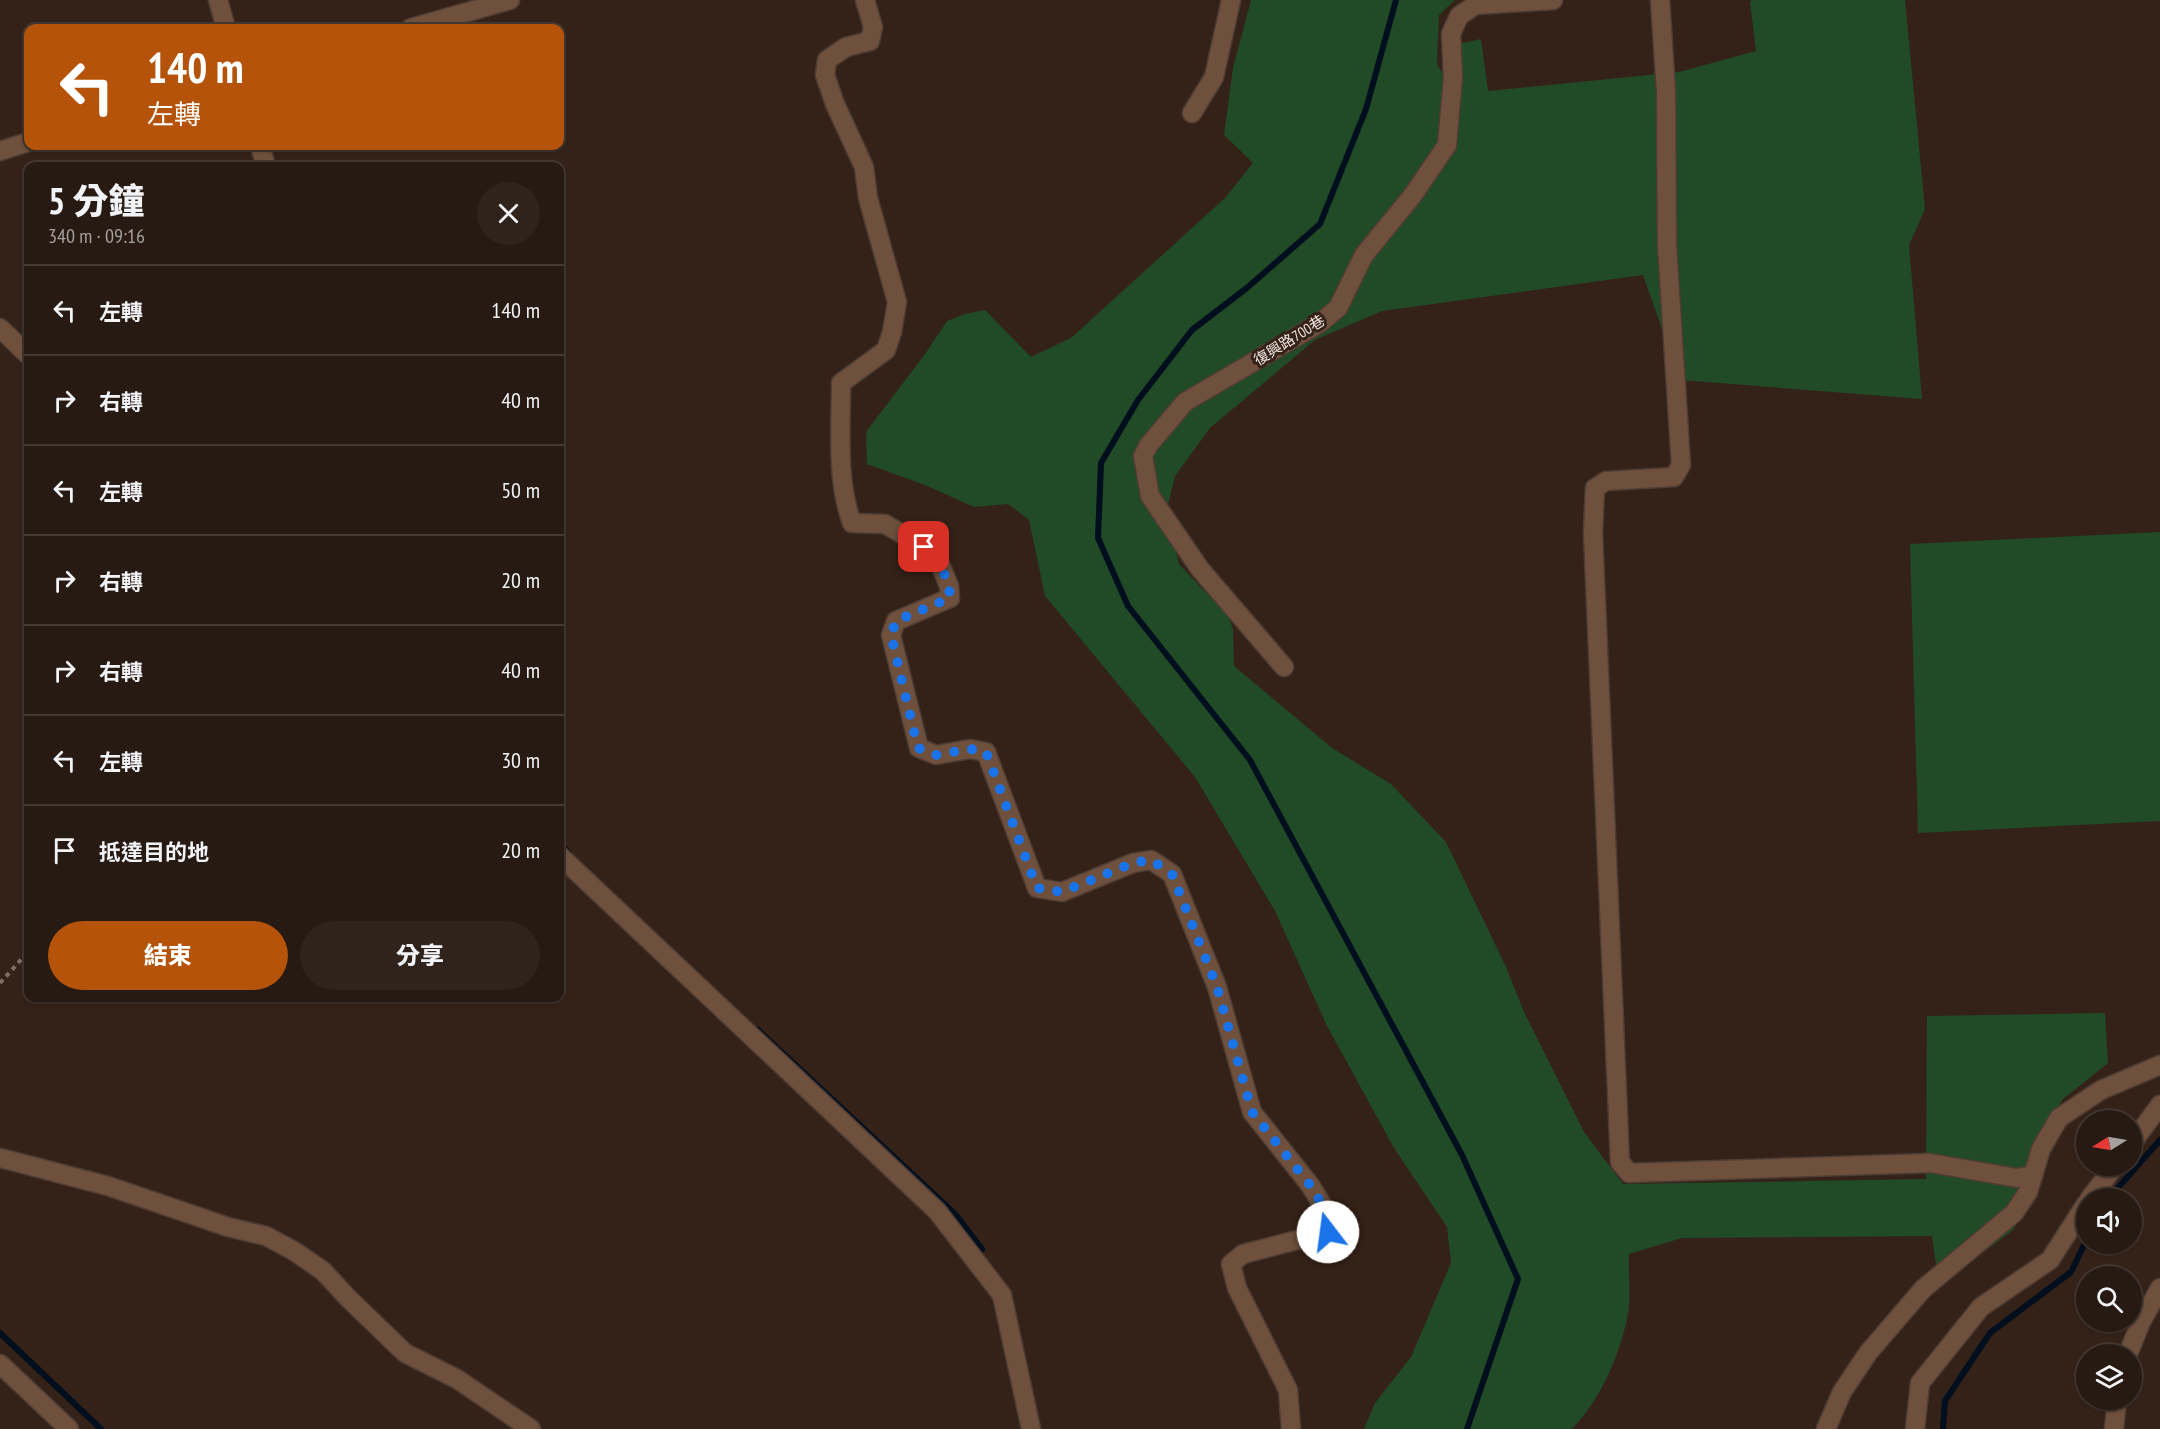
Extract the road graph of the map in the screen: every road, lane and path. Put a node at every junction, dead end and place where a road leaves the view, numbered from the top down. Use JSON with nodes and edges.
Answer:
{"nodes":[{"id":1,"x":218,"y":0,"type":"edge"},
{"id":2,"x":510,"y":0,"type":"edge"},
{"id":3,"x":866,"y":0,"type":"edge"},
{"id":4,"x":1231,"y":0,"type":"edge"},
{"id":5,"x":1553,"y":0,"type":"edge"},
{"id":6,"x":1660,"y":0,"type":"edge"},
{"id":7,"x":225,"y":24,"type":"edge"},
{"id":8,"x":425,"y":24,"type":"edge"},
{"id":9,"x":1192,"y":113,"type":"dead end"},
{"id":10,"x":24,"y":143,"type":"edge"},
{"id":11,"x":0,"y":151,"type":"edge"},
{"id":12,"x":0,"y":328,"type":"edge"},
{"id":13,"x":24,"y":351,"type":"edge"},
{"id":14,"x":1284,"y":667,"type":"dead end"},
{"id":15,"x":564,"y":860,"type":"edge"},
{"id":16,"x":24,"y":956,"type":"edge"},
{"id":17,"x":0,"y":983,"type":"edge"},
{"id":18,"x":2160,"y":1065,"type":"edge"},
{"id":19,"x":2160,"y":1105,"type":"edge"},
{"id":20,"x":2142,"y":1129,"type":"edge"},
{"id":21,"x":0,"y":1158,"type":"edge"},
{"id":22,"x":2034,"y":1175,"type":"junction"},
{"id":23,"x":2107,"y":1176,"type":"edge"},
{"id":24,"x":2098,"y":1188,"type":"edge"},
{"id":25,"x":2076,"y":1220,"type":"edge"},
{"id":26,"x":2160,"y":1288,"type":"edge"},
{"id":27,"x":2132,"y":1344,"type":"edge"},
{"id":28,"x":0,"y":1364,"type":"edge"},
{"id":29,"x":2116,"y":1410,"type":"edge"},
{"id":30,"x":69,"y":1429,"type":"edge"},
{"id":31,"x":531,"y":1429,"type":"edge"},
{"id":32,"x":1031,"y":1429,"type":"edge"},
{"id":33,"x":1291,"y":1429,"type":"edge"},
{"id":34,"x":1826,"y":1429,"type":"edge"},
{"id":35,"x":1915,"y":1429,"type":"edge"},
{"id":36,"x":2114,"y":1429,"type":"edge"}],
"edges":[{"from":1,"to":7,"type":"street"},
{"from":2,"to":8,"type":"street"},
{"from":3,"to":33,"type":"street"},
{"from":4,"to":9,"type":"street"},
{"from":5,"to":14,"type":"street","name":"復興路700巷"},
{"from":6,"to":22,"type":"street"},
{"from":10,"to":11,"type":"street"},
{"from":12,"to":13,"type":"street"},
{"from":15,"to":32,"type":"street"},
{"from":16,"to":17,"type":"path"},
{"from":18,"to":22,"type":"street"},
{"from":19,"to":20,"type":"street"},
{"from":21,"to":31,"type":"street"},
{"from":22,"to":34,"type":"street"},
{"from":23,"to":24,"type":"street"},
{"from":25,"to":35,"type":"street"},
{"from":26,"to":27,"type":"street"},
{"from":28,"to":30,"type":"street"},
{"from":29,"to":36,"type":"street"}]}
